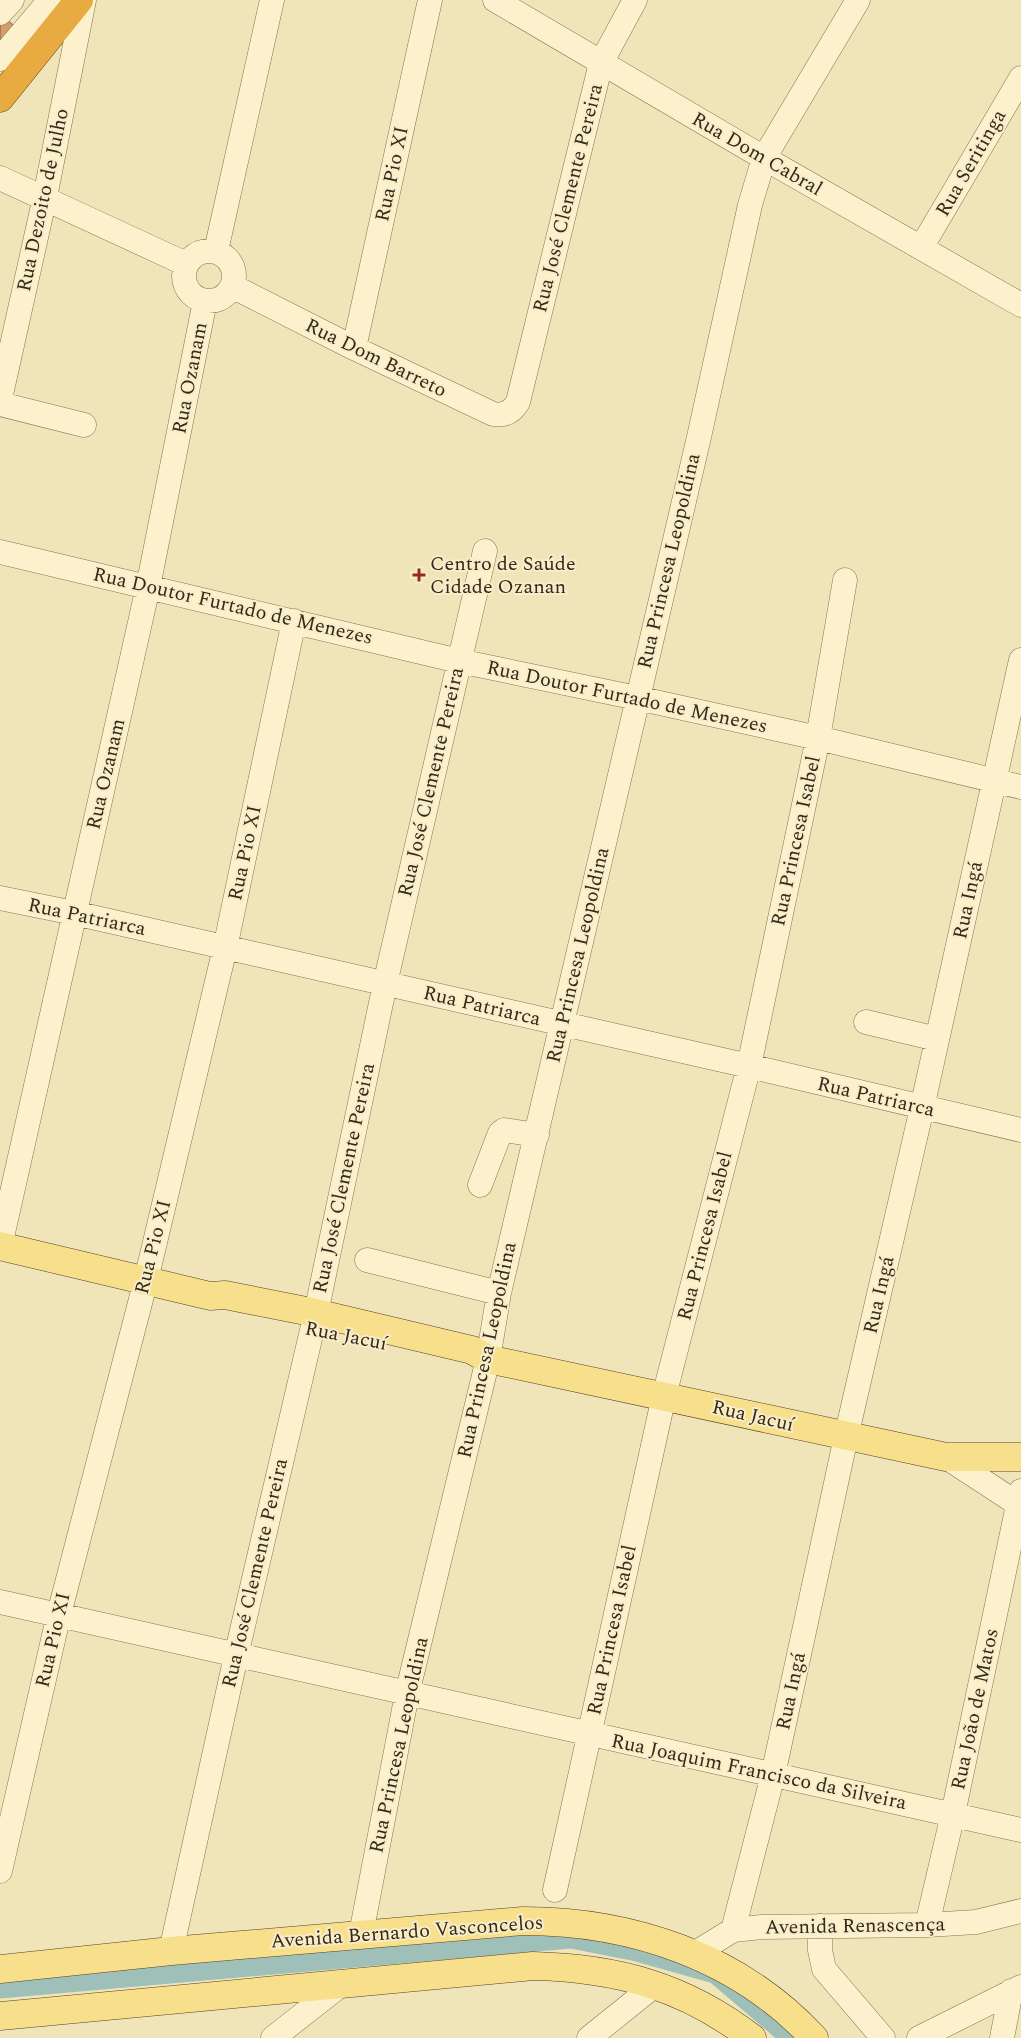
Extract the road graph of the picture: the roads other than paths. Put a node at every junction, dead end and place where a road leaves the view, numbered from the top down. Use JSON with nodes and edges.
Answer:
{"nodes":[{"id":1,"x":12,"y":0,"type":"edge"},
{"id":2,"x":50,"y":0,"type":"edge"},
{"id":3,"x":80,"y":0,"type":"edge"},
{"id":4,"x":84,"y":0,"type":"edge"},
{"id":5,"x":272,"y":0,"type":"edge"},
{"id":6,"x":430,"y":0,"type":"edge"},
{"id":7,"x":495,"y":0,"type":"edge"},
{"id":8,"x":636,"y":0,"type":"edge"},
{"id":9,"x":858,"y":0,"type":"edge"},
{"id":10,"x":0,"y":14,"type":"edge"},
{"id":11,"x":0,"y":59,"type":"edge"},
{"id":12,"x":601,"y":63,"type":"junction"},
{"id":13,"x":1021,"y":78,"type":"edge"},
{"id":14,"x":0,"y":98,"type":"edge"},
{"id":15,"x":764,"y":158,"type":"junction"},
{"id":16,"x":0,"y":178,"type":"edge"},
{"id":17,"x":45,"y":197,"type":"junction"},
{"id":18,"x":921,"y":248,"type":"junction"},
{"id":19,"x":216,"y":251,"type":"junction"},
{"id":20,"x":186,"y":264,"type":"junction"},
{"id":21,"x":232,"y":286,"type":"junction"},
{"id":22,"x":205,"y":301,"type":"junction"},
{"id":23,"x":1021,"y":305,"type":"edge"},
{"id":24,"x":354,"y":348,"type":"junction"},
{"id":25,"x":0,"y":399,"type":"edge"},
{"id":26,"x":518,"y":402,"type":"joint"},
{"id":27,"x":0,"y":404,"type":"edge"},
{"id":28,"x":84,"y":425,"type":"dead end"},
{"id":29,"x":485,"y":551,"type":"dead end"},
{"id":30,"x":0,"y":552,"type":"edge"},
{"id":31,"x":846,"y":580,"type":"dead end"},
{"id":32,"x":148,"y":587,"type":"junction"},
{"id":33,"x":294,"y":621,"type":"junction"},
{"id":34,"x":459,"y":660,"type":"junction"},
{"id":35,"x":1021,"y":660,"type":"edge"},
{"id":36,"x":637,"y":698,"type":"junction"},
{"id":37,"x":818,"y":738,"type":"junction"},
{"id":38,"x":994,"y":782,"type":"junction"},
{"id":39,"x":1021,"y":788,"type":"edge"},
{"id":40,"x":0,"y":898,"type":"edge"},
{"id":41,"x":74,"y":913,"type":"junction"},
{"id":42,"x":226,"y":948,"type":"junction"},
{"id":43,"x":385,"y":984,"type":"junction"},
{"id":44,"x":866,"y":1022,"type":"dead end"},
{"id":45,"x":562,"y":1025,"type":"junction"},
{"id":46,"x":937,"y":1039,"type":"junction"},
{"id":47,"x":749,"y":1066,"type":"junction"},
{"id":48,"x":922,"y":1108,"type":"junction"},
{"id":49,"x":1021,"y":1130,"type":"edge"},
{"id":50,"x":537,"y":1135,"type":"junction"},
{"id":51,"x":480,"y":1184,"type":"dead end"},
{"id":52,"x":0,"y":1246,"type":"edge"},
{"id":53,"x":367,"y":1260,"type":"dead end"},
{"id":54,"x":146,"y":1280,"type":"junction"},
{"id":55,"x":499,"y":1293,"type":"junction"},
{"id":56,"x":313,"y":1322,"type":"junction"},
{"id":57,"x":488,"y":1359,"type":"junction"},
{"id":58,"x":664,"y":1396,"type":"junction"},
{"id":59,"x":846,"y":1437,"type":"junction"},
{"id":60,"x":946,"y":1457,"type":"junction"},
{"id":61,"x":1021,"y":1457,"type":"edge"},
{"id":62,"x":1020,"y":1500,"type":"edge"},
{"id":63,"x":0,"y":1602,"type":"edge"},
{"id":64,"x":59,"y":1614,"type":"junction"},
{"id":65,"x":236,"y":1656,"type":"junction"},
{"id":66,"x":407,"y":1694,"type":"junction"},
{"id":67,"x":590,"y":1734,"type":"junction"},
{"id":68,"x":773,"y":1776,"type":"junction"},
{"id":69,"x":953,"y":1814,"type":"junction"},
{"id":70,"x":1021,"y":1830,"type":"edge"},
{"id":71,"x":0,"y":1871,"type":"edge"},
{"id":72,"x":555,"y":1890,"type":"dead end"},
{"id":73,"x":1021,"y":1911,"type":"edge"},
{"id":74,"x":927,"y":1925,"type":"junction"},
{"id":75,"x":820,"y":1926,"type":"junction"},
{"id":76,"x":733,"y":1930,"type":"junction"},
{"id":77,"x":360,"y":1934,"type":"junction"},
{"id":78,"x":171,"y":1951,"type":"junction"},
{"id":79,"x":694,"y":1954,"type":"junction"},
{"id":80,"x":0,"y":1970,"type":"edge"},
{"id":81,"x":343,"y":1983,"type":"junction"},
{"id":82,"x":655,"y":1985,"type":"junction"},
{"id":83,"x":1016,"y":1989,"type":"edge"},
{"id":84,"x":0,"y":2016,"type":"edge"},
{"id":85,"x":273,"y":2038,"type":"edge"},
{"id":86,"x":589,"y":2038,"type":"edge"},
{"id":87,"x":752,"y":2038,"type":"edge"},
{"id":88,"x":814,"y":2038,"type":"edge"},
{"id":89,"x":883,"y":2038,"type":"edge"},
{"id":90,"x":919,"y":2038,"type":"edge"},
{"id":91,"x":1002,"y":2038,"type":"edge"}],
"edges":[{"from":1,"to":10,"type":"street"},
{"from":2,"to":11,"type":"street"},
{"from":3,"to":14,"type":"highway"},
{"from":4,"to":17,"type":"street","name":"Rua Dezoito de Julho"},
{"from":5,"to":19,"type":"street"},
{"from":6,"to":24,"type":"street","name":"Rua Pio XI"},
{"from":7,"to":12,"type":"street","name":"Rua Dom Cabral"},
{"from":8,"to":12,"type":"street","name":"Rua José Clemente Pereira"},
{"from":9,"to":15,"type":"street","name":"Rua Princesa Leopoldina"},
{"from":12,"to":15,"type":"street","name":"Rua Dom Cabral"},
{"from":12,"to":26,"type":"street","name":"Rua José Clemente Pereira"},
{"from":13,"to":18,"type":"street","name":"Rua Seritinga"},
{"from":15,"to":18,"type":"street","name":"Rua Dom Cabral"},
{"from":15,"to":36,"type":"street","name":"Rua Princesa Leopoldina"},
{"from":16,"to":17,"type":"street"},
{"from":17,"to":20,"type":"street"},
{"from":17,"to":25,"type":"street","name":"Rua Dezoito de Julho"},
{"from":18,"to":23,"type":"street","name":"Rua Dom Cabral"},
{"from":19,"to":20,"type":"street"},
{"from":19,"to":21,"type":"street"},
{"from":20,"to":22,"type":"street"},
{"from":21,"to":22,"type":"street"},
{"from":21,"to":24,"type":"street","name":"Rua Dom Barreto"},
{"from":22,"to":32,"type":"street","name":"Rua Ozanam"},
{"from":24,"to":26,"type":"street","name":"Rua Dom Barreto"},
{"from":27,"to":28,"type":"street"},
{"from":29,"to":34,"type":"street","name":"Rua José Clemente Pereira"},
{"from":30,"to":32,"type":"street","name":"Rua Doutor Furtado de Menezes"},
{"from":31,"to":37,"type":"street","name":"Rua Princesa Isabel"},
{"from":32,"to":33,"type":"street","name":"Rua Doutor Furtado de Menezes"},
{"from":32,"to":41,"type":"street","name":"Rua Ozanam"},
{"from":33,"to":34,"type":"street","name":"Rua Doutor Furtado de Menezes"},
{"from":33,"to":42,"type":"street","name":"Rua Pio XI"},
{"from":34,"to":36,"type":"street","name":"Rua Doutor Furtado de Menezes"},
{"from":34,"to":43,"type":"street","name":"Rua José Clemente Pereira"},
{"from":35,"to":38,"type":"street","name":"Rua Ingá"},
{"from":36,"to":37,"type":"street","name":"Rua Doutor Furtado de Menezes"},
{"from":36,"to":45,"type":"street","name":"Rua Princesa Leopoldina"},
{"from":37,"to":38,"type":"street","name":"Rua Doutor Furtado de Menezes"},
{"from":37,"to":47,"type":"street","name":"Rua Princesa Isabel"},
{"from":38,"to":39,"type":"street","name":"Rua Doutor Furtado de Menezes"},
{"from":38,"to":46,"type":"street","name":"Rua Ingá"},
{"from":40,"to":41,"type":"street","name":"Rua Patriarca"},
{"from":41,"to":42,"type":"street","name":"Rua Patriarca"},
{"from":41,"to":52,"type":"street","name":"Rua Ozanam"},
{"from":42,"to":43,"type":"street","name":"Rua Patriarca"},
{"from":42,"to":54,"type":"street","name":"Rua Pio XI"},
{"from":43,"to":45,"type":"street","name":"Rua Patriarca"},
{"from":43,"to":56,"type":"street","name":"Rua José Clemente Pereira"},
{"from":44,"to":46,"type":"street"},
{"from":45,"to":47,"type":"street","name":"Rua Patriarca"},
{"from":45,"to":50,"type":"street","name":"Rua Princesa Leopoldina"},
{"from":46,"to":48,"type":"street","name":"Rua Ingá"},
{"from":47,"to":48,"type":"street","name":"Rua Patriarca"},
{"from":47,"to":58,"type":"street","name":"Rua Princesa Isabel"},
{"from":48,"to":49,"type":"street","name":"Rua Patriarca"},
{"from":48,"to":59,"type":"street","name":"Rua Ingá"},
{"from":50,"to":51,"type":"street"},
{"from":50,"to":55,"type":"street","name":"Rua Princesa Leopoldina"},
{"from":52,"to":54,"type":"main road","name":"Rua Jacuí"},
{"from":53,"to":55,"type":"street"},
{"from":54,"to":56,"type":"main road","name":"Rua Jacuí"},
{"from":54,"to":64,"type":"street","name":"Rua Pio XI"},
{"from":55,"to":57,"type":"street","name":"Rua Princesa Leopoldina"},
{"from":56,"to":57,"type":"main road","name":"Rua Jacuí"},
{"from":56,"to":65,"type":"street","name":"Rua José Clemente Pereira"},
{"from":57,"to":58,"type":"main road","name":"Rua Jacuí"},
{"from":57,"to":66,"type":"street","name":"Rua Princesa Leopoldina"},
{"from":58,"to":59,"type":"main road","name":"Rua Jacuí"},
{"from":58,"to":67,"type":"street","name":"Rua Princesa Isabel"},
{"from":59,"to":60,"type":"main road","name":"Rua Jacuí"},
{"from":59,"to":68,"type":"street","name":"Rua Ingá"},
{"from":60,"to":61,"type":"main road","name":"Rua Jacuí"},
{"from":60,"to":62,"type":"street"},
{"from":62,"to":69,"type":"street","name":"Rua João de Matos"},
{"from":63,"to":64,"type":"street","name":"Rua Joaquim Francisco da Silveira"},
{"from":64,"to":65,"type":"street","name":"Rua Joaquim Francisco da Silveira"},
{"from":64,"to":71,"type":"street","name":"Rua Pio XI"},
{"from":65,"to":66,"type":"street","name":"Rua Joaquim Francisco da Silveira"},
{"from":65,"to":78,"type":"street","name":"Rua José Clemente Pereira"},
{"from":66,"to":67,"type":"street","name":"Rua Joaquim Francisco da Silveira"},
{"from":66,"to":77,"type":"street","name":"Rua Princesa Leopoldina"},
{"from":67,"to":68,"type":"street","name":"Rua Joaquim Francisco da Silveira"},
{"from":67,"to":72,"type":"street","name":"Rua Princesa Isabel"},
{"from":68,"to":69,"type":"street","name":"Rua Joaquim Francisco da Silveira"},
{"from":68,"to":76,"type":"street","name":"Rua Ingá"},
{"from":69,"to":70,"type":"street","name":"Rua Joaquim Francisco da Silveira"},
{"from":69,"to":74,"type":"street","name":"Rua João de Matos"},
{"from":73,"to":74,"type":"street","name":"Avenida Renascença"},
{"from":74,"to":75,"type":"street","name":"Avenida Renascença"},
{"from":75,"to":76,"type":"street","name":"Avenida Renascença"},
{"from":75,"to":89,"type":"street"},
{"from":76,"to":79,"type":"street","name":"Avenida Renascença"},
{"from":77,"to":78,"type":"main road","name":"Avenida Bernardo Vasconcelos"},
{"from":77,"to":79,"type":"main road","name":"Avenida Bernardo Vasconcelos"},
{"from":78,"to":80,"type":"main road","name":"Avenida Bernardo Vasconcelos"},
{"from":79,"to":88,"type":"main road","name":"Avenida Bernardo Vasconcelos"},
{"from":81,"to":82,"type":"main road"},
{"from":81,"to":84,"type":"main road"},
{"from":81,"to":85,"type":"street"},
{"from":82,"to":86,"type":"street"},
{"from":82,"to":87,"type":"main road"},
{"from":83,"to":90,"type":"street"},
{"from":83,"to":91,"type":"street"}]}
